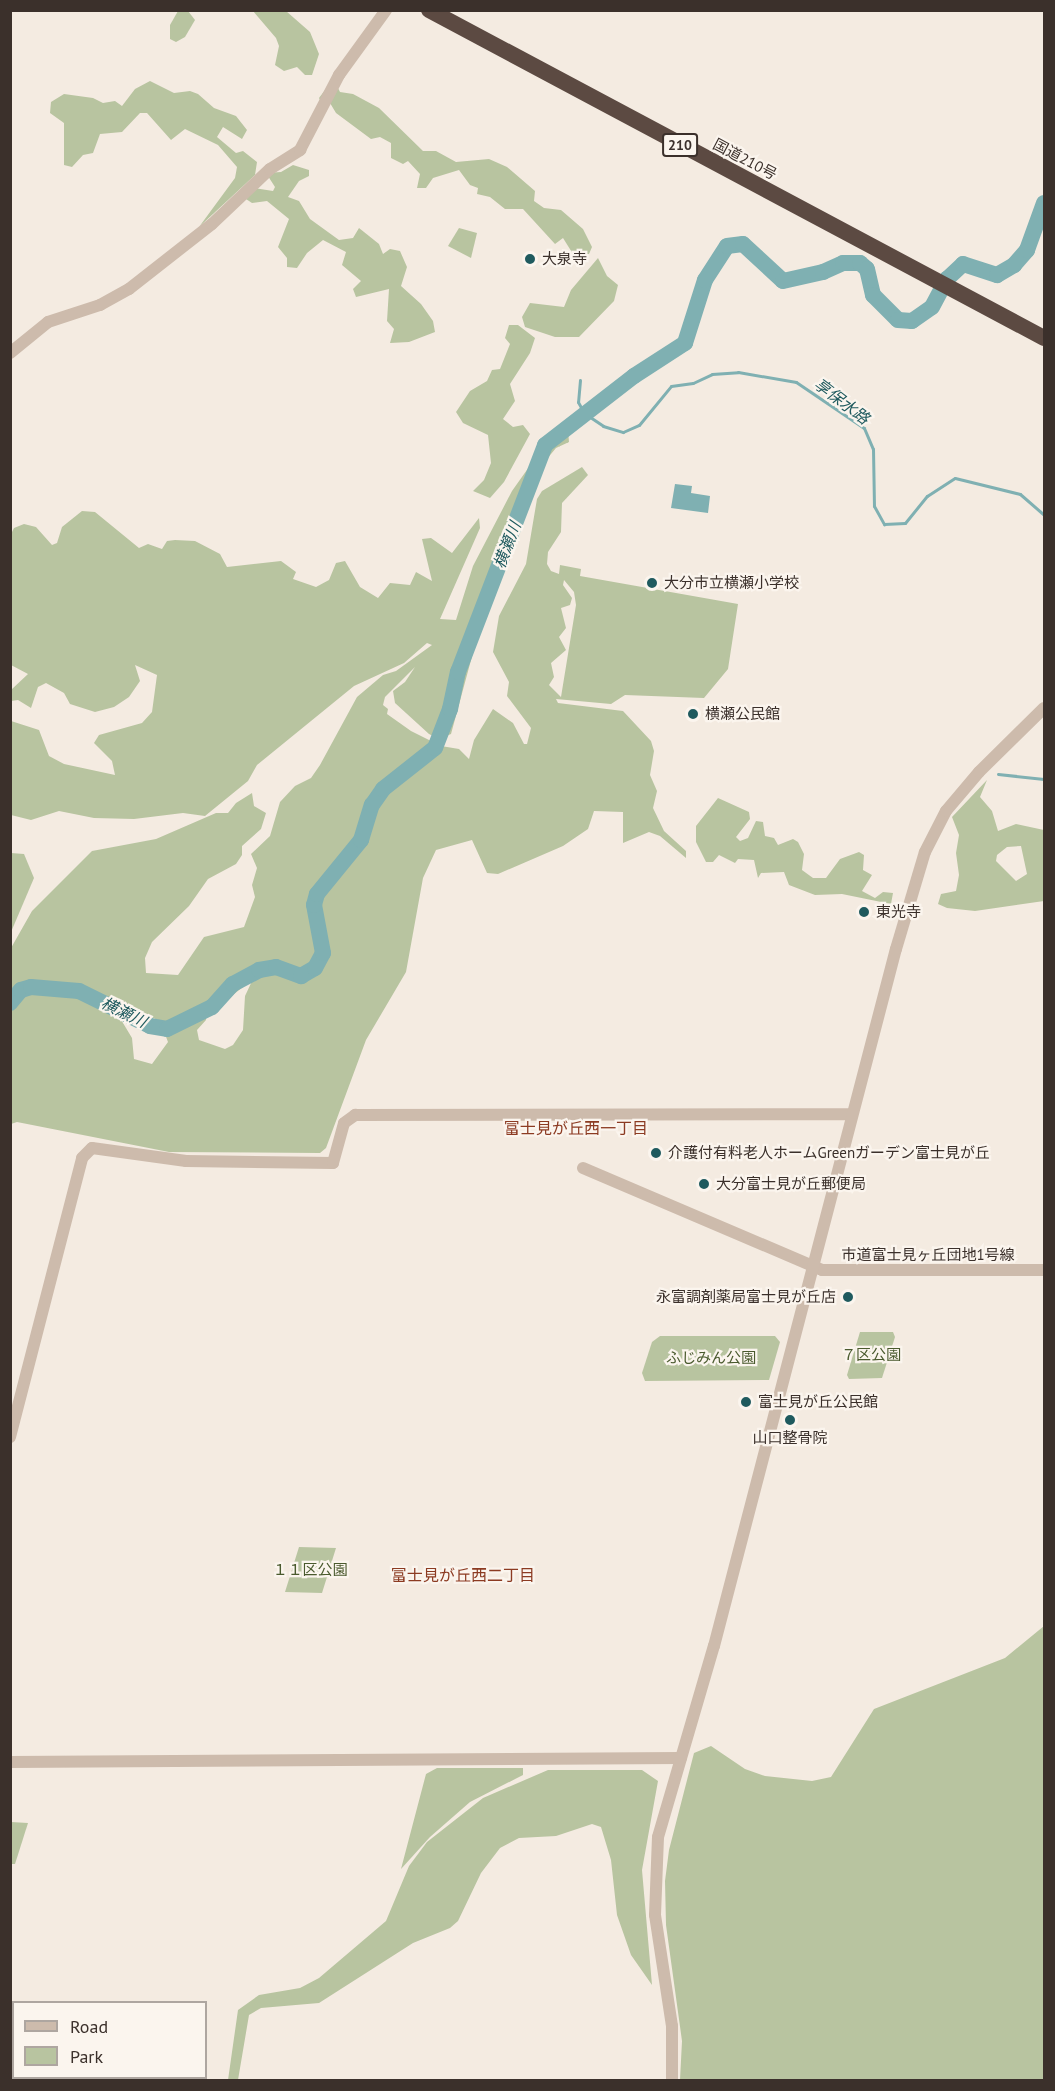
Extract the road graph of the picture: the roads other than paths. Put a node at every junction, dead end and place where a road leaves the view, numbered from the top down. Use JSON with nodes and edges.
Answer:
{"nodes":[{"id":1,"x":386,"y":10,"type":"edge"},
{"id":2,"x":429,"y":10,"type":"edge"},
{"id":3,"x":1044,"y":338,"type":"edge"},
{"id":4,"x":10,"y":353,"type":"edge"},
{"id":5,"x":1044,"y":708,"type":"edge"},
{"id":6,"x":852,"y":1114,"type":"junction"},
{"id":7,"x":583,"y":1168,"type":"dead end"},
{"id":8,"x":811,"y":1268,"type":"junction"},
{"id":9,"x":1044,"y":1270,"type":"edge"},
{"id":10,"x":10,"y":1437,"type":"edge"},
{"id":11,"x":681,"y":1758,"type":"junction"},
{"id":12,"x":10,"y":1762,"type":"edge"},
{"id":13,"x":672,"y":2080,"type":"edge"}],
"edges":[{"from":1,"to":4,"type":"street"},
{"from":2,"to":3,"type":"highway","name":"国道210号","number":"210"},
{"from":5,"to":6,"type":"street"},
{"from":6,"to":8,"type":"street"},
{"from":6,"to":10,"type":"street"},
{"from":7,"to":8,"type":"street"},
{"from":8,"to":9,"type":"street","name":"市道富士見ヶ丘団地1号線"},
{"from":8,"to":11,"type":"street"},
{"from":11,"to":12,"type":"street"},
{"from":11,"to":13,"type":"street"}]}
